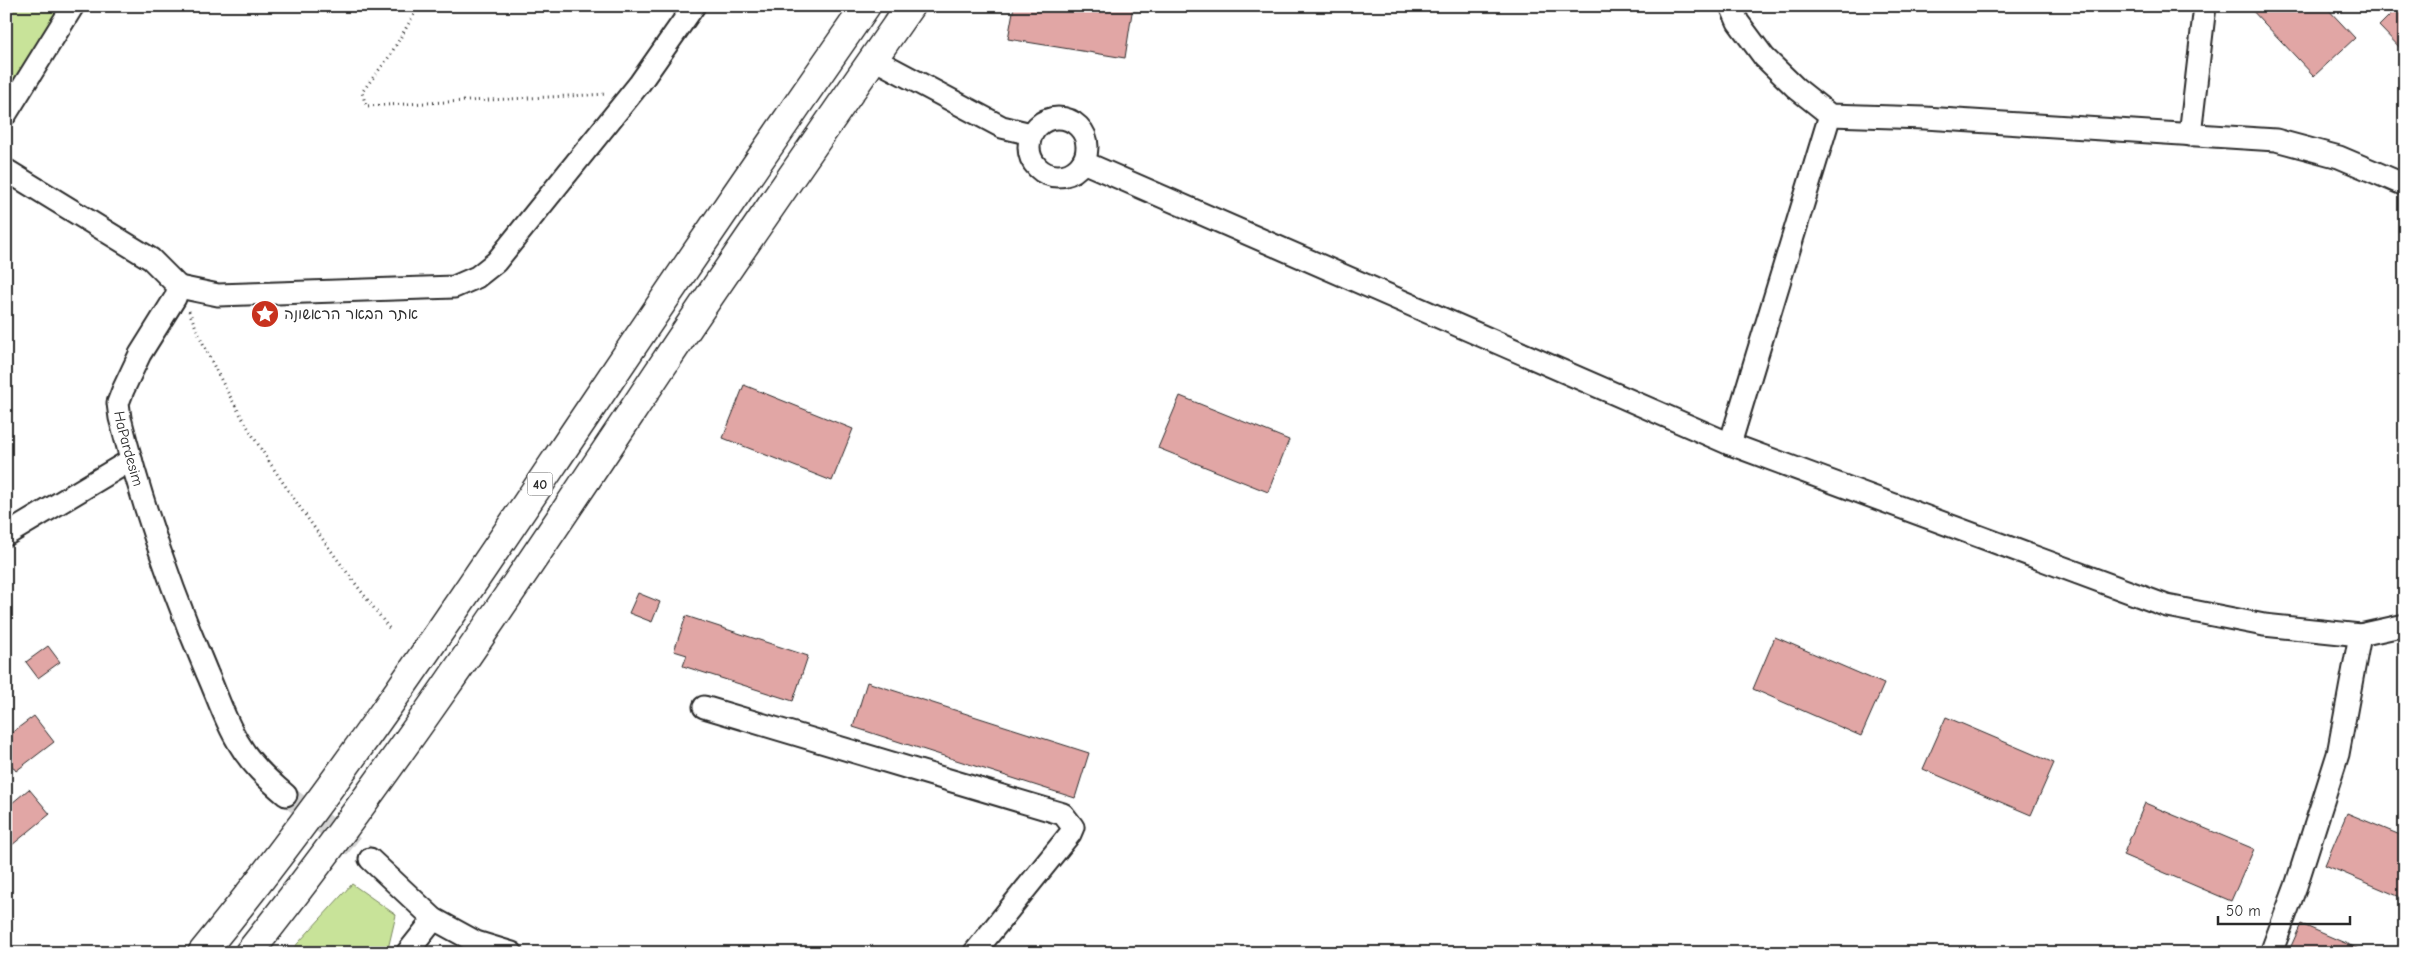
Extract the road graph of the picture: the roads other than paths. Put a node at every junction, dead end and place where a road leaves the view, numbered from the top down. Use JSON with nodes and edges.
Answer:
{"nodes":[{"id":1,"x":73,"y":6,"type":"edge"},
{"id":2,"x":694,"y":6,"type":"edge"},
{"id":3,"x":866,"y":6,"type":"edge"},
{"id":4,"x":910,"y":6,"type":"edge"},
{"id":5,"x":1731,"y":6,"type":"edge"},
{"id":6,"x":2205,"y":6,"type":"edge"},
{"id":7,"x":874,"y":58,"type":"junction"},
{"id":8,"x":6,"y":114,"type":"edge"},
{"id":9,"x":1830,"y":116,"type":"junction"},
{"id":10,"x":1031,"y":134,"type":"junction"},
{"id":11,"x":2190,"y":135,"type":"junction"},
{"id":12,"x":1082,"y":162,"type":"junction"},
{"id":13,"x":6,"y":170,"type":"edge"},
{"id":14,"x":2405,"y":185,"type":"edge"},
{"id":15,"x":179,"y":287,"type":"junction"},
{"id":16,"x":1730,"y":444,"type":"junction"},
{"id":17,"x":131,"y":460,"type":"junction"},
{"id":18,"x":6,"y":535,"type":"edge"},
{"id":19,"x":2405,"y":625,"type":"edge"},
{"id":20,"x":2360,"y":634,"type":"junction"},
{"id":21,"x":704,"y":707,"type":"dead end"},
{"id":22,"x":286,"y":795,"type":"tunnel mouth"},
{"id":23,"x":370,"y":859,"type":"tunnel mouth"},
{"id":24,"x":434,"y":919,"type":"junction"},
{"id":25,"x":202,"y":953,"type":"edge"},
{"id":26,"x":248,"y":953,"type":"edge"},
{"id":27,"x":407,"y":953,"type":"edge"},
{"id":28,"x":512,"y":953,"type":"edge"},
{"id":29,"x":974,"y":953,"type":"edge"},
{"id":30,"x":2271,"y":953,"type":"edge"}],
"edges":[{"from":1,"to":8,"type":"street"},
{"from":2,"to":15,"type":"street"},
{"from":3,"to":25,"type":"highway","number":"40"},
{"from":4,"to":7,"type":"highway","number":"40"},
{"from":5,"to":9,"type":"street"},
{"from":6,"to":11,"type":"street"},
{"from":7,"to":10,"type":"street"},
{"from":7,"to":26,"type":"highway","number":"40"},
{"from":9,"to":11,"type":"street"},
{"from":9,"to":16,"type":"street"},
{"from":10,"to":12,"type":"street"},
{"from":10,"to":12,"type":"street"},
{"from":11,"to":14,"type":"street"},
{"from":12,"to":16,"type":"street"},
{"from":13,"to":15,"type":"street"},
{"from":15,"to":17,"type":"street","name":"HaPardesim"},
{"from":16,"to":20,"type":"street"},
{"from":17,"to":18,"type":"street"},
{"from":17,"to":22,"type":"street","name":"HaPardesim"},
{"from":19,"to":20,"type":"street"},
{"from":20,"to":30,"type":"street"},
{"from":21,"to":29,"type":"street"},
{"from":23,"to":24,"type":"street"},
{"from":24,"to":27,"type":"street"},
{"from":24,"to":28,"type":"street"}]}
